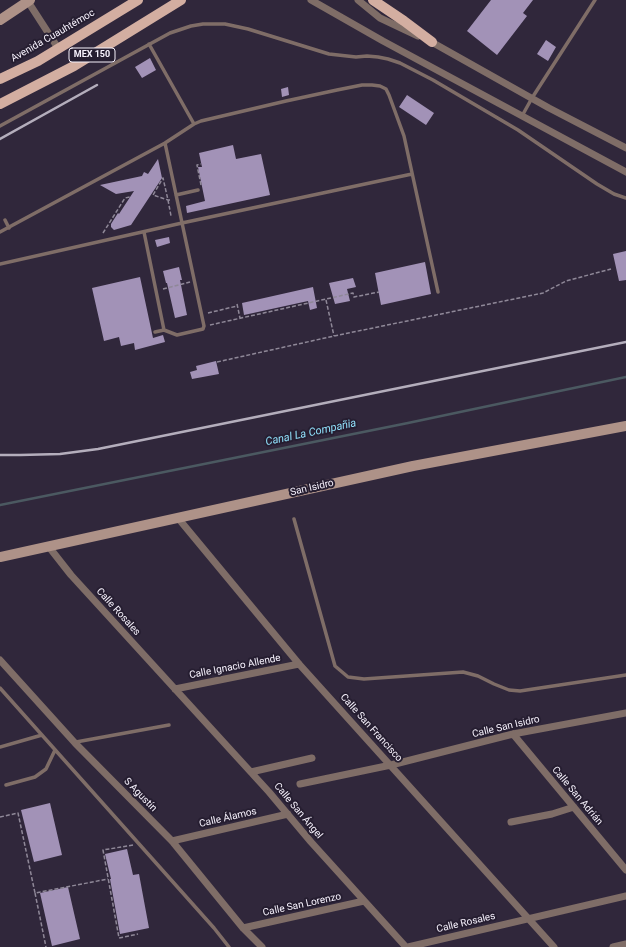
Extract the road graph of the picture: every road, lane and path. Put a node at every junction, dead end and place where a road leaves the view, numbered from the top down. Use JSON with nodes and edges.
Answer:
{"nodes":[{"id":1,"x":29,"y":0,"type":"edge"},
{"id":2,"x":138,"y":0,"type":"edge"},
{"id":3,"x":181,"y":0,"type":"edge"},
{"id":4,"x":311,"y":0,"type":"edge"},
{"id":5,"x":358,"y":0,"type":"edge"},
{"id":6,"x":373,"y":0,"type":"edge"},
{"id":7,"x":595,"y":0,"type":"edge"},
{"id":8,"x":0,"y":20,"type":"edge"},
{"id":9,"x":432,"y":42,"type":"junction"},
{"id":10,"x":149,"y":44,"type":"junction"},
{"id":11,"x":58,"y":48,"type":"junction"},
{"id":12,"x":0,"y":79,"type":"edge"},
{"id":13,"x":532,"y":98,"type":"junction"},
{"id":14,"x":0,"y":104,"type":"edge"},
{"id":15,"x":522,"y":116,"type":"junction"},
{"id":16,"x":194,"y":124,"type":"junction"},
{"id":17,"x":0,"y":126,"type":"edge"},
{"id":18,"x":164,"y":143,"type":"junction"},
{"id":19,"x":626,"y":148,"type":"edge"},
{"id":20,"x":201,"y":164,"type":"dead end"},
{"id":21,"x":626,"y":172,"type":"edge"},
{"id":22,"x":412,"y":174,"type":"junction"},
{"id":23,"x":200,"y":189,"type":"joint"},
{"id":24,"x":176,"y":195,"type":"junction"},
{"id":25,"x":130,"y":197,"type":"dead end"},
{"id":26,"x":626,"y":198,"type":"edge"},
{"id":27,"x":169,"y":200,"type":"junction"},
{"id":28,"x":171,"y":216,"type":"dead end"},
{"id":29,"x":5,"y":220,"type":"dead end"},
{"id":30,"x":182,"y":223,"type":"junction"},
{"id":31,"x":9,"y":228,"type":"junction"},
{"id":32,"x":0,"y":232,"type":"edge"},
{"id":33,"x":144,"y":232,"type":"junction"},
{"id":34,"x":103,"y":233,"type":"dead end"},
{"id":35,"x":0,"y":264,"type":"edge"},
{"id":36,"x":611,"y":269,"type":"dead end"},
{"id":37,"x":190,"y":282,"type":"dead end"},
{"id":38,"x":164,"y":289,"type":"dead end"},
{"id":39,"x":379,"y":292,"type":"dead end"},
{"id":40,"x":438,"y":292,"type":"dead end"},
{"id":41,"x":326,"y":300,"type":"junction"},
{"id":42,"x":237,"y":304,"type":"dead end"},
{"id":43,"x":237,"y":306,"type":"junction"},
{"id":44,"x":208,"y":313,"type":"dead end"},
{"id":45,"x":240,"y":318,"type":"junction"},
{"id":46,"x":204,"y":326,"type":"junction"},
{"id":47,"x":164,"y":330,"type":"junction"},
{"id":48,"x":155,"y":332,"type":"dead end"},
{"id":49,"x":334,"y":336,"type":"junction"},
{"id":50,"x":217,"y":362,"type":"dead end"},
{"id":51,"x":626,"y":426,"type":"edge"},
{"id":52,"x":178,"y":518,"type":"junction"},
{"id":53,"x":294,"y":519,"type":"dead end"},
{"id":54,"x":49,"y":547,"type":"junction"},
{"id":55,"x":0,"y":558,"type":"edge"},
{"id":56,"x":0,"y":660,"type":"edge"},
{"id":57,"x":300,"y":664,"type":"junction"},
{"id":58,"x":626,"y":674,"type":"edge"},
{"id":59,"x":0,"y":688,"type":"edge"},
{"id":60,"x":174,"y":689,"type":"junction"},
{"id":61,"x":626,"y":713,"type":"edge"},
{"id":62,"x":169,"y":725,"type":"dead end"},
{"id":63,"x":514,"y":734,"type":"junction"},
{"id":64,"x":42,"y":735,"type":"junction"},
{"id":65,"x":75,"y":743,"type":"junction"},
{"id":66,"x":0,"y":747,"type":"edge"},
{"id":67,"x":55,"y":750,"type":"junction"},
{"id":68,"x":312,"y":758,"type":"dead end"},
{"id":69,"x":391,"y":765,"type":"junction"},
{"id":70,"x":251,"y":772,"type":"junction"},
{"id":71,"x":300,"y":784,"type":"dead end"},
{"id":72,"x":6,"y":785,"type":"dead end"},
{"id":73,"x":574,"y":807,"type":"junction"},
{"id":74,"x":288,"y":814,"type":"junction"},
{"id":75,"x":0,"y":817,"type":"edge"},
{"id":76,"x":511,"y":822,"type":"dead end"},
{"id":77,"x":172,"y":842,"type":"junction"},
{"id":78,"x":139,"y":844,"type":"junction"},
{"id":79,"x":626,"y":870,"type":"edge"},
{"id":80,"x":108,"y":878,"type":"junction"},
{"id":81,"x":35,"y":893,"type":"junction"},
{"id":82,"x":626,"y":896,"type":"edge"},
{"id":83,"x":364,"y":901,"type":"junction"},
{"id":84,"x":529,"y":919,"type":"junction"},
{"id":85,"x":243,"y":928,"type":"junction"},
{"id":86,"x":138,"y":934,"type":"dead end"},
{"id":87,"x":626,"y":944,"type":"edge"},
{"id":88,"x":46,"y":947,"type":"edge"},
{"id":89,"x":229,"y":947,"type":"edge"},
{"id":90,"x":262,"y":947,"type":"edge"},
{"id":91,"x":407,"y":947,"type":"edge"},
{"id":92,"x":554,"y":947,"type":"edge"},
{"id":93,"x":612,"y":947,"type":"edge"}],
"edges":[{"from":1,"to":8,"type":"main road"},
{"from":1,"to":11,"type":"street"},
{"from":2,"to":11,"type":"main road","name":"Avenida Cuauhtémoc","number":"MEX 150"},
{"from":3,"to":14,"type":"main road","number":"MEX 150"},
{"from":4,"to":15,"type":"street"},
{"from":5,"to":9,"type":"street"},
{"from":6,"to":9,"type":"main road"},
{"from":7,"to":13,"type":"lane"},
{"from":9,"to":13,"type":"street"},
{"from":10,"to":16,"type":"lane"},
{"from":10,"to":17,"type":"lane"},
{"from":10,"to":26,"type":"lane"},
{"from":11,"to":12,"type":"main road","name":"Avenida Cuauhtémoc","number":"MEX 150"},
{"from":13,"to":15,"type":"lane"},
{"from":13,"to":19,"type":"street"},
{"from":15,"to":21,"type":"street"},
{"from":16,"to":18,"type":"lane"},
{"from":16,"to":22,"type":"lane"},
{"from":18,"to":24,"type":"lane"},
{"from":18,"to":31,"type":"lane"},
{"from":20,"to":23,"type":"path"},
{"from":22,"to":30,"type":"lane"},
{"from":22,"to":40,"type":"lane"},
{"from":23,"to":24,"type":"lane"},
{"from":24,"to":30,"type":"lane"},
{"from":25,"to":34,"type":"path"},
{"from":27,"to":27,"type":"path"},
{"from":27,"to":28,"type":"path"},
{"from":29,"to":31,"type":"lane"},
{"from":30,"to":33,"type":"lane"},
{"from":30,"to":46,"type":"lane"},
{"from":31,"to":32,"type":"lane"},
{"from":33,"to":35,"type":"lane"},
{"from":33,"to":47,"type":"lane"},
{"from":36,"to":49,"type":"path"},
{"from":37,"to":38,"type":"path"},
{"from":39,"to":41,"type":"path"},
{"from":41,"to":45,"type":"path"},
{"from":41,"to":49,"type":"path"},
{"from":42,"to":43,"type":"path"},
{"from":43,"to":44,"type":"path"},
{"from":43,"to":45,"type":"path"},
{"from":45,"to":46,"type":"path"},
{"from":46,"to":47,"type":"lane"},
{"from":47,"to":48,"type":"lane"},
{"from":49,"to":50,"type":"path"},
{"from":51,"to":52,"type":"main road","name":"San Isidro"},
{"from":52,"to":54,"type":"main road","name":"San Isidro"},
{"from":52,"to":57,"type":"street","name":"Calle San Francisco"},
{"from":53,"to":58,"type":"lane"},
{"from":54,"to":55,"type":"main road","name":"San Isidro"},
{"from":54,"to":60,"type":"street","name":"Calle Rosales"},
{"from":56,"to":65,"type":"street","name":"S Agustín"},
{"from":57,"to":60,"type":"street","name":"Calle Ignacio Allende"},
{"from":57,"to":69,"type":"street","name":"Calle San Francisco"},
{"from":59,"to":64,"type":"lane"},
{"from":60,"to":70,"type":"street","name":"Calle San Ángel"},
{"from":61,"to":63,"type":"street","name":"Calle San Isidro"},
{"from":62,"to":65,"type":"lane"},
{"from":63,"to":69,"type":"street","name":"Calle San Isidro"},
{"from":63,"to":73,"type":"street","name":"Calle San Adrián"},
{"from":64,"to":66,"type":"lane"},
{"from":64,"to":67,"type":"lane"},
{"from":65,"to":77,"type":"street","name":"S Agustín"},
{"from":67,"to":72,"type":"lane"},
{"from":67,"to":78,"type":"lane"},
{"from":68,"to":70,"type":"street"},
{"from":69,"to":71,"type":"street","name":"Calle San Isidro"},
{"from":69,"to":84,"type":"street","name":"Calle San Francisco"},
{"from":70,"to":74,"type":"street","name":"Calle San Ángel"},
{"from":73,"to":76,"type":"street"},
{"from":73,"to":79,"type":"street","name":"Calle San Adrián"},
{"from":74,"to":77,"type":"street","name":"Calle Álamos"},
{"from":74,"to":83,"type":"street","name":"Calle San Ángel"},
{"from":75,"to":81,"type":"path"},
{"from":77,"to":85,"type":"street","name":"S Agustín"},
{"from":78,"to":80,"type":"path"},
{"from":78,"to":89,"type":"lane"},
{"from":80,"to":81,"type":"path"},
{"from":80,"to":86,"type":"path"},
{"from":81,"to":88,"type":"path"},
{"from":82,"to":84,"type":"street","name":"Calle Rosales"},
{"from":83,"to":85,"type":"street","name":"Calle San Lorenzo"},
{"from":83,"to":91,"type":"street","name":"Calle San Ángel"},
{"from":84,"to":91,"type":"street","name":"Calle Rosales"},
{"from":84,"to":92,"type":"street","name":"Calle San Francisco"},
{"from":85,"to":90,"type":"street","name":"S Agustín"},
{"from":87,"to":93,"type":"street"}]}
